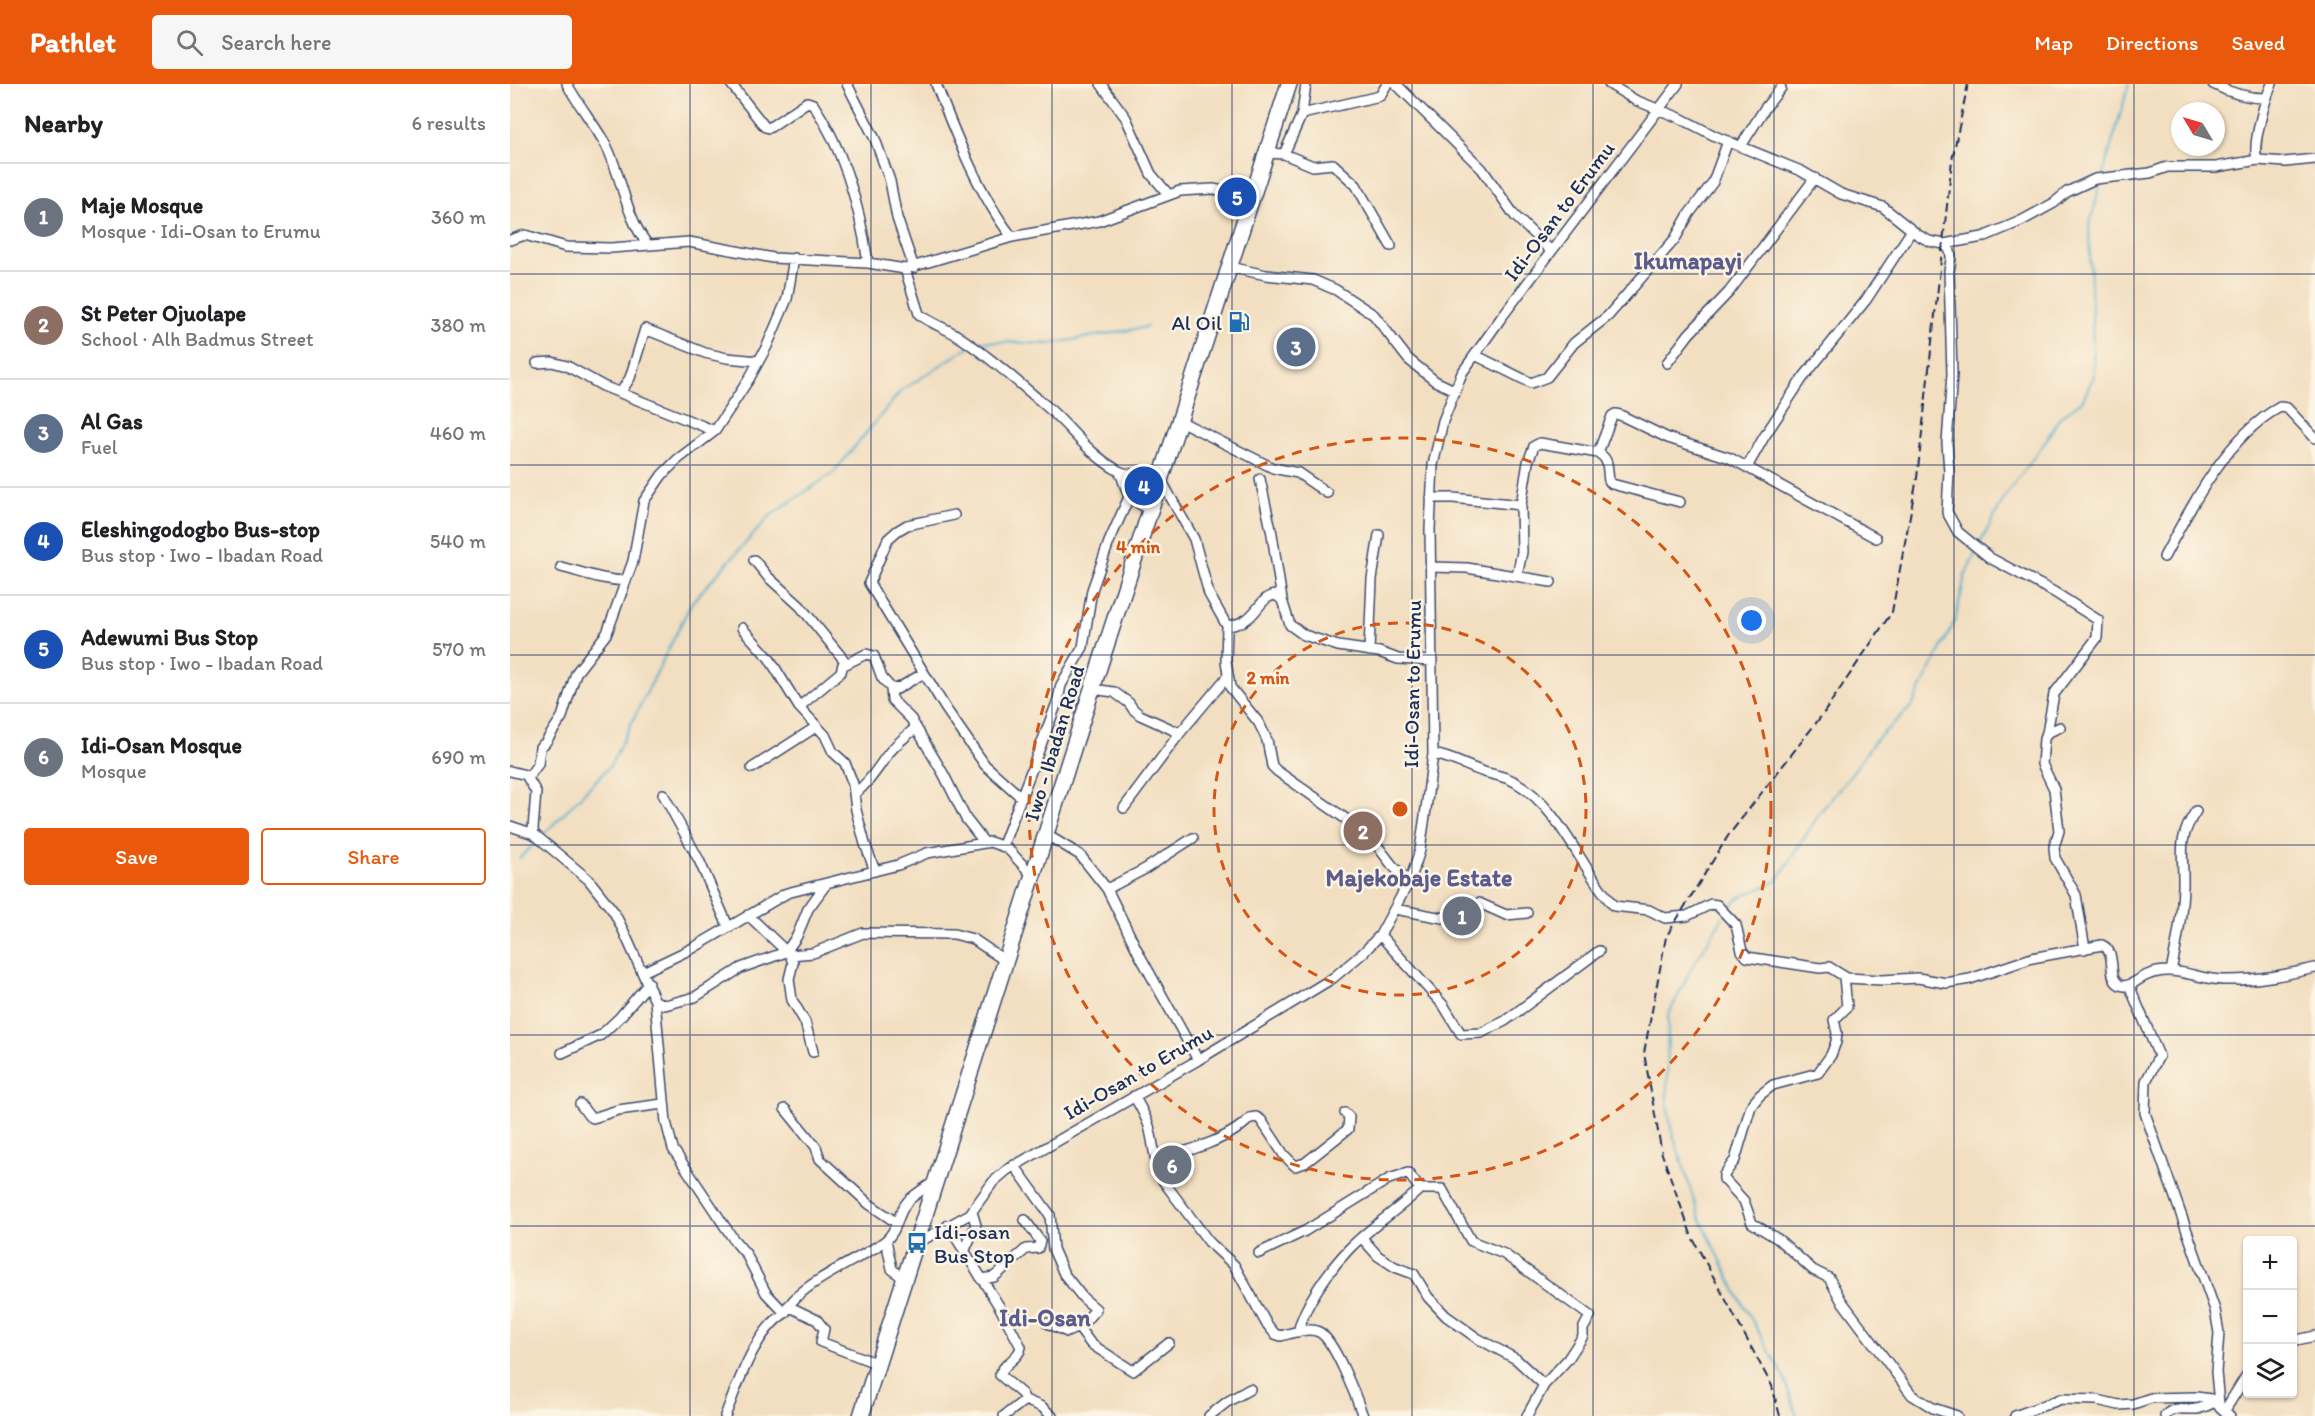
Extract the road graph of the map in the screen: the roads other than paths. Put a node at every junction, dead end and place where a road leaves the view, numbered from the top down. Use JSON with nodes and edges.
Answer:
{"nodes":[{"id":1,"x":567,"y":84,"type":"edge"},
{"id":2,"x":730,"y":84,"type":"edge"},
{"id":3,"x":847,"y":84,"type":"edge"},
{"id":4,"x":936,"y":84,"type":"edge"},
{"id":5,"x":1101,"y":84,"type":"edge"},
{"id":6,"x":1289,"y":84,"type":"edge"},
{"id":7,"x":1306,"y":84,"type":"edge"},
{"id":8,"x":1387,"y":84,"type":"edge"},
{"id":9,"x":1396,"y":84,"type":"edge"},
{"id":10,"x":1609,"y":84,"type":"edge"},
{"id":11,"x":1678,"y":84,"type":"edge"},
{"id":12,"x":2213,"y":84,"type":"edge"},
{"id":13,"x":2272,"y":84,"type":"edge"},
{"id":14,"x":1781,"y":88,"type":"dead end"},
{"id":15,"x":2265,"y":98,"type":"junction"},
{"id":16,"x":1660,"y":109,"type":"junction"},
{"id":17,"x":1302,"y":114,"type":"junction"},
{"id":18,"x":1728,"y":141,"type":"junction"},
{"id":19,"x":1742,"y":146,"type":"junction"},
{"id":20,"x":1267,"y":153,"type":"junction"},
{"id":21,"x":1284,"y":154,"type":"junction"},
{"id":22,"x":2315,"y":159,"type":"edge"},
{"id":23,"x":2258,"y":160,"type":"junction"},
{"id":24,"x":1815,"y":178,"type":"junction"},
{"id":25,"x":1169,"y":195,"type":"junction"},
{"id":26,"x":1252,"y":197,"type":"junction"},
{"id":27,"x":1912,"y":230,"type":"junction"},
{"id":28,"x":1012,"y":237,"type":"junction"},
{"id":29,"x":510,"y":240,"type":"edge"},
{"id":30,"x":1944,"y":244,"type":"junction"},
{"id":31,"x":648,"y":245,"type":"junction"},
{"id":32,"x":1391,"y":246,"type":"dead end"},
{"id":33,"x":1551,"y":251,"type":"junction"},
{"id":34,"x":794,"y":258,"type":"junction"},
{"id":35,"x":868,"y":263,"type":"junction"},
{"id":36,"x":1230,"y":267,"type":"junction"},
{"id":37,"x":909,"y":268,"type":"junction"},
{"id":38,"x":1475,"y":355,"type":"junction"},
{"id":39,"x":759,"y":361,"type":"junction"},
{"id":40,"x":537,"y":363,"type":"dead end"},
{"id":41,"x":1667,"y":363,"type":"dead end"},
{"id":42,"x":1454,"y":390,"type":"junction"},
{"id":43,"x":620,"y":393,"type":"junction"},
{"id":44,"x":1180,"y":421,"type":"junction"},
{"id":45,"x":715,"y":431,"type":"junction"},
{"id":46,"x":2315,"y":438,"type":"edge"},
{"id":47,"x":1598,"y":453,"type":"junction"},
{"id":48,"x":1747,"y":467,"type":"junction"},
{"id":49,"x":1120,"y":472,"type":"junction"},
{"id":50,"x":1162,"y":478,"type":"junction"},
{"id":51,"x":1260,"y":479,"type":"dead end"},
{"id":52,"x":1327,"y":494,"type":"dead end"},
{"id":53,"x":1129,"y":497,"type":"junction"},
{"id":54,"x":1431,"y":498,"type":"junction"},
{"id":55,"x":1680,"y":502,"type":"dead end"},
{"id":56,"x":1521,"y":505,"type":"junction"},
{"id":57,"x":1151,"y":511,"type":"junction"},
{"id":58,"x":954,"y":515,"type":"dead end"},
{"id":59,"x":1379,"y":535,"type":"dead end"},
{"id":60,"x":1876,"y":538,"type":"dead end"},
{"id":61,"x":2164,"y":557,"type":"dead end"},
{"id":62,"x":754,"y":560,"type":"dead end"},
{"id":63,"x":561,"y":567,"type":"dead end"},
{"id":64,"x":1431,"y":567,"type":"junction"},
{"id":65,"x":1516,"y":576,"type":"junction"},
{"id":66,"x":626,"y":581,"type":"junction"},
{"id":67,"x":1551,"y":582,"type":"dead end"},
{"id":68,"x":1282,"y":600,"type":"junction"},
{"id":69,"x":1227,"y":626,"type":"junction"},
{"id":70,"x":742,"y":628,"type":"dead end"},
{"id":71,"x":1369,"y":651,"type":"junction"},
{"id":72,"x":1432,"y":662,"type":"junction"},
{"id":73,"x":844,"y":665,"type":"junction"},
{"id":74,"x":924,"y":673,"type":"junction"},
{"id":75,"x":1227,"y":677,"type":"junction"},
{"id":76,"x":891,"y":688,"type":"junction"},
{"id":77,"x":1092,"y":689,"type":"junction"},
{"id":78,"x":799,"y":707,"type":"junction"},
{"id":79,"x":816,"y":727,"type":"junction"},
{"id":80,"x":2060,"y":727,"type":"dead end"},
{"id":81,"x":918,"y":731,"type":"junction"},
{"id":82,"x":1180,"y":733,"type":"junction"},
{"id":83,"x":2047,"y":733,"type":"junction"},
{"id":84,"x":1433,"y":753,"type":"junction"},
{"id":85,"x":752,"y":768,"type":"dead end"},
{"id":86,"x":510,"y":771,"type":"edge"},
{"id":87,"x":526,"y":775,"type":"junction"},
{"id":88,"x":663,"y":794,"type":"dead end"},
{"id":89,"x":854,"y":794,"type":"junction"},
{"id":90,"x":1022,"y":798,"type":"junction"},
{"id":91,"x":1124,"y":808,"type":"dead end"},
{"id":92,"x":2196,"y":811,"type":"dead end"},
{"id":93,"x":510,"y":826,"type":"edge"},
{"id":94,"x":534,"y":834,"type":"junction"},
{"id":95,"x":1047,"y":835,"type":"junction"},
{"id":96,"x":1193,"y":838,"type":"dead end"},
{"id":97,"x":984,"y":842,"type":"junction"},
{"id":98,"x":1003,"y":845,"type":"junction"},
{"id":99,"x":875,"y":871,"type":"junction"},
{"id":100,"x":1034,"y":877,"type":"junction"},
{"id":101,"x":1409,"y":882,"type":"junction"},
{"id":102,"x":827,"y":883,"type":"junction"},
{"id":103,"x":1107,"y":889,"type":"junction"},
{"id":104,"x":1395,"y":909,"type":"junction"},
{"id":105,"x":1527,"y":913,"type":"dead end"},
{"id":106,"x":748,"y":915,"type":"junction"},
{"id":107,"x":728,"y":926,"type":"junction"},
{"id":108,"x":1380,"y":935,"type":"junction"},
{"id":109,"x":2085,"y":949,"type":"junction"},
{"id":110,"x":1599,"y":951,"type":"dead end"},
{"id":111,"x":788,"y":954,"type":"junction"},
{"id":112,"x":1007,"y":962,"type":"junction"},
{"id":113,"x":2315,"y":968,"type":"edge"},
{"id":114,"x":2171,"y":971,"type":"junction"},
{"id":115,"x":645,"y":975,"type":"junction"},
{"id":116,"x":1844,"y":977,"type":"junction"},
{"id":117,"x":2129,"y":985,"type":"junction"},
{"id":118,"x":655,"y":1001,"type":"junction"},
{"id":119,"x":665,"y":1005,"type":"junction"},
{"id":120,"x":655,"y":1014,"type":"junction"},
{"id":121,"x":813,"y":1052,"type":"dead end"},
{"id":122,"x":562,"y":1053,"type":"dead end"},
{"id":123,"x":1198,"y":1060,"type":"junction"},
{"id":124,"x":1134,"y":1096,"type":"junction"},
{"id":125,"x":580,"y":1104,"type":"dead end"},
{"id":126,"x":663,"y":1104,"type":"junction"},
{"id":127,"x":785,"y":1109,"type":"dead end"},
{"id":128,"x":1345,"y":1113,"type":"dead end"},
{"id":129,"x":1156,"y":1157,"type":"junction"},
{"id":130,"x":1014,"y":1166,"type":"junction"},
{"id":131,"x":937,"y":1180,"type":"junction"},
{"id":132,"x":1420,"y":1189,"type":"junction"},
{"id":133,"x":972,"y":1212,"type":"junction"},
{"id":134,"x":1025,"y":1220,"type":"dead end"},
{"id":135,"x":897,"y":1223,"type":"junction"},
{"id":136,"x":948,"y":1225,"type":"junction"},
{"id":137,"x":1362,"y":1238,"type":"junction"},
{"id":138,"x":886,"y":1240,"type":"junction"},
{"id":139,"x":917,"y":1244,"type":"junction"},
{"id":140,"x":964,"y":1252,"type":"junction"},
{"id":141,"x":1259,"y":1253,"type":"dead end"},
{"id":142,"x":981,"y":1279,"type":"junction"},
{"id":143,"x":905,"y":1280,"type":"junction"},
{"id":144,"x":787,"y":1310,"type":"junction"},
{"id":145,"x":1047,"y":1323,"type":"dead end"},
{"id":146,"x":1077,"y":1327,"type":"junction"},
{"id":147,"x":1298,"y":1332,"type":"junction"},
{"id":148,"x":2315,"y":1336,"type":"edge"},
{"id":149,"x":2297,"y":1340,"type":"edge"},
{"id":150,"x":1169,"y":1343,"type":"dead end"},
{"id":151,"x":878,"y":1364,"type":"junction"},
{"id":152,"x":2243,"y":1379,"type":"edge"},
{"id":153,"x":1544,"y":1385,"type":"junction"},
{"id":154,"x":1250,"y":1389,"type":"dead end"},
{"id":155,"x":1025,"y":1400,"type":"junction"},
{"id":156,"x":2222,"y":1408,"type":"edge"},
{"id":157,"x":725,"y":1416,"type":"edge"},
{"id":158,"x":861,"y":1416,"type":"edge"},
{"id":159,"x":1004,"y":1416,"type":"edge"},
{"id":160,"x":1052,"y":1416,"type":"edge"},
{"id":161,"x":1209,"y":1416,"type":"edge"},
{"id":162,"x":1363,"y":1416,"type":"edge"},
{"id":163,"x":1527,"y":1416,"type":"edge"},
{"id":164,"x":1957,"y":1416,"type":"edge"},
{"id":165,"x":2015,"y":1416,"type":"edge"},
{"id":166,"x":2165,"y":1416,"type":"edge"}],
"edges":[{"from":1,"to":31,"type":"street"},
{"from":2,"to":35,"type":"street"},
{"from":3,"to":37,"type":"street"},
{"from":4,"to":28,"type":"street"},
{"from":5,"to":25,"type":"street"},
{"from":6,"to":20,"type":"main road","name":"Iwo - Ibadan Road"},
{"from":7,"to":17,"type":"street"},
{"from":8,"to":17,"type":"street"},
{"from":9,"to":33,"type":"street"},
{"from":10,"to":16,"type":"street"},
{"from":11,"to":16,"type":"street","name":"Idi-Osan to Erumu"},
{"from":12,"to":15,"type":"street"},
{"from":13,"to":15,"type":"street"},
{"from":14,"to":19,"type":"street"},
{"from":15,"to":23,"type":"street"},
{"from":16,"to":18,"type":"street"},
{"from":16,"to":33,"type":"street","name":"Idi-Osan to Erumu"},
{"from":17,"to":21,"type":"street"},
{"from":18,"to":19,"type":"street"},
{"from":18,"to":38,"type":"street"},
{"from":19,"to":24,"type":"street"},
{"from":20,"to":21,"type":"street"},
{"from":20,"to":26,"type":"main road","name":"Iwo - Ibadan Road"},
{"from":21,"to":32,"type":"street"},
{"from":22,"to":23,"type":"street"},
{"from":23,"to":30,"type":"street"},
{"from":24,"to":27,"type":"street"},
{"from":24,"to":41,"type":"street"},
{"from":25,"to":26,"type":"street"},
{"from":25,"to":28,"type":"street"},
{"from":26,"to":36,"type":"main road","name":"Iwo - Ibadan Road"},
{"from":27,"to":30,"type":"street"},
{"from":27,"to":48,"type":"street"},
{"from":28,"to":37,"type":"street"},
{"from":29,"to":31,"type":"street"},
{"from":30,"to":83,"type":"street"},
{"from":31,"to":34,"type":"street"},
{"from":33,"to":38,"type":"street","name":"Idi-Osan to Erumu"},
{"from":34,"to":35,"type":"street"},
{"from":34,"to":39,"type":"street"},
{"from":35,"to":37,"type":"street"},
{"from":36,"to":42,"type":"street"},
{"from":36,"to":44,"type":"main road","name":"Iwo - Ibadan Road"},
{"from":37,"to":49,"type":"street"},
{"from":38,"to":42,"type":"street","name":"Idi-Osan to Erumu"},
{"from":39,"to":43,"type":"street"},
{"from":39,"to":45,"type":"street"},
{"from":40,"to":43,"type":"street"},
{"from":42,"to":54,"type":"street","name":"Idi-Osan to Erumu"},
{"from":43,"to":45,"type":"street"},
{"from":44,"to":50,"type":"main road","name":"Iwo - Ibadan Road"},
{"from":44,"to":52,"type":"street"},
{"from":45,"to":66,"type":"street"},
{"from":46,"to":61,"type":"street"},
{"from":47,"to":48,"type":"street"},
{"from":47,"to":55,"type":"street"},
{"from":47,"to":56,"type":"street"},
{"from":48,"to":60,"type":"street"},
{"from":49,"to":50,"type":"street"},
{"from":49,"to":53,"type":"street"},
{"from":50,"to":57,"type":"main road","name":"Iwo - Ibadan Road"},
{"from":50,"to":69,"type":"street"},
{"from":51,"to":68,"type":"street"},
{"from":53,"to":57,"type":"street"},
{"from":53,"to":90,"type":"street"},
{"from":54,"to":56,"type":"street"},
{"from":54,"to":64,"type":"street","name":"Idi-Osan to Erumu"},
{"from":56,"to":65,"type":"street"},
{"from":57,"to":77,"type":"main road","name":"Iwo - Ibadan Road"},
{"from":58,"to":74,"type":"street"},
{"from":59,"to":71,"type":"street"},
{"from":62,"to":73,"type":"street"},
{"from":63,"to":66,"type":"street"},
{"from":64,"to":65,"type":"street"},
{"from":64,"to":72,"type":"street","name":"Idi-Osan to Erumu"},
{"from":65,"to":67,"type":"street"},
{"from":66,"to":87,"type":"street"},
{"from":68,"to":69,"type":"street"},
{"from":68,"to":71,"type":"street"},
{"from":69,"to":75,"type":"street"},
{"from":70,"to":78,"type":"street"},
{"from":71,"to":72,"type":"street"},
{"from":72,"to":84,"type":"street","name":"Idi-Osan to Erumu"},
{"from":73,"to":76,"type":"street"},
{"from":73,"to":78,"type":"street"},
{"from":74,"to":76,"type":"street"},
{"from":74,"to":90,"type":"street"},
{"from":75,"to":82,"type":"street"},
{"from":75,"to":101,"type":"street"},
{"from":76,"to":81,"type":"street"},
{"from":77,"to":82,"type":"street"},
{"from":77,"to":95,"type":"main road","name":"Iwo - Ibadan Road"},
{"from":78,"to":79,"type":"street"},
{"from":79,"to":85,"type":"street"},
{"from":79,"to":89,"type":"street"},
{"from":80,"to":83,"type":"street"},
{"from":81,"to":89,"type":"street"},
{"from":81,"to":97,"type":"street"},
{"from":82,"to":91,"type":"street"},
{"from":83,"to":109,"type":"street"},
{"from":84,"to":101,"type":"street","name":"Idi-Osan to Erumu"},
{"from":84,"to":116,"type":"street"},
{"from":86,"to":87,"type":"street"},
{"from":87,"to":94,"type":"street"},
{"from":88,"to":107,"type":"street"},
{"from":89,"to":99,"type":"street"},
{"from":90,"to":98,"type":"street"},
{"from":92,"to":114,"type":"street"},
{"from":93,"to":94,"type":"street"},
{"from":94,"to":115,"type":"street"},
{"from":95,"to":100,"type":"main road","name":"Iwo - Ibadan Road"},
{"from":95,"to":103,"type":"street"},
{"from":96,"to":103,"type":"street"},
{"from":97,"to":98,"type":"street"},
{"from":97,"to":99,"type":"street"},
{"from":98,"to":100,"type":"street"},
{"from":99,"to":102,"type":"street"},
{"from":100,"to":112,"type":"main road","name":"Iwo - Ibadan Road"},
{"from":101,"to":104,"type":"street","name":"Idi-Osan to Erumu"},
{"from":102,"to":106,"type":"street"},
{"from":102,"to":111,"type":"street"},
{"from":103,"to":123,"type":"street"},
{"from":104,"to":105,"type":"street"},
{"from":104,"to":108,"type":"street","name":"Idi-Osan to Erumu"},
{"from":106,"to":107,"type":"street"},
{"from":106,"to":111,"type":"street"},
{"from":107,"to":115,"type":"street"},
{"from":108,"to":110,"type":"street"},
{"from":108,"to":123,"type":"street","name":"Idi-Osan to Erumu"},
{"from":109,"to":116,"type":"street"},
{"from":109,"to":117,"type":"street"},
{"from":111,"to":112,"type":"street"},
{"from":111,"to":119,"type":"street"},
{"from":111,"to":121,"type":"street"},
{"from":112,"to":131,"type":"main road","name":"Iwo - Ibadan Road"},
{"from":113,"to":114,"type":"street"},
{"from":114,"to":117,"type":"street"},
{"from":115,"to":118,"type":"street"},
{"from":115,"to":122,"type":"street"},
{"from":116,"to":164,"type":"street"},
{"from":117,"to":156,"type":"street"},
{"from":118,"to":119,"type":"street"},
{"from":118,"to":120,"type":"street"},
{"from":119,"to":120,"type":"street"},
{"from":120,"to":126,"type":"street"},
{"from":123,"to":124,"type":"street","name":"Idi-Osan to Erumu"},
{"from":124,"to":129,"type":"street"},
{"from":124,"to":130,"type":"street","name":"Idi-Osan to Erumu"},
{"from":125,"to":126,"type":"street"},
{"from":126,"to":144,"type":"street"},
{"from":127,"to":135,"type":"street"},
{"from":128,"to":129,"type":"street"},
{"from":129,"to":147,"type":"street"},
{"from":130,"to":133,"type":"street","name":"Idi-Osan to Erumu"},
{"from":130,"to":146,"type":"street"},
{"from":131,"to":135,"type":"street"},
{"from":131,"to":139,"type":"main road","name":"Iwo - Ibadan Road"},
{"from":132,"to":137,"type":"street"},
{"from":132,"to":141,"type":"street"},
{"from":132,"to":153,"type":"street"},
{"from":133,"to":136,"type":"street","name":"Idi-Osan to Erumu"},
{"from":133,"to":140,"type":"street"},
{"from":134,"to":142,"type":"street"},
{"from":135,"to":138,"type":"street"},
{"from":136,"to":139,"type":"street","name":"Idi-Osan to Erumu"},
{"from":136,"to":140,"type":"street"},
{"from":137,"to":147,"type":"street"},
{"from":137,"to":153,"type":"street"},
{"from":138,"to":143,"type":"street"},
{"from":138,"to":144,"type":"street"},
{"from":139,"to":143,"type":"main road","name":"Iwo - Ibadan Road"},
{"from":140,"to":142,"type":"street"},
{"from":142,"to":155,"type":"street"},
{"from":143,"to":151,"type":"main road","name":"Iwo - Ibadan Road"},
{"from":144,"to":151,"type":"street"},
{"from":144,"to":157,"type":"street"},
{"from":145,"to":146,"type":"street"},
{"from":146,"to":150,"type":"street"},
{"from":147,"to":162,"type":"street"},
{"from":148,"to":149,"type":"street"},
{"from":151,"to":158,"type":"main road","name":"Iwo - Ibadan Road"},
{"from":152,"to":156,"type":"street"},
{"from":153,"to":163,"type":"street"},
{"from":154,"to":161,"type":"street"},
{"from":155,"to":159,"type":"street"},
{"from":155,"to":160,"type":"street"},
{"from":156,"to":165,"type":"street"},
{"from":156,"to":166,"type":"street"}]}
